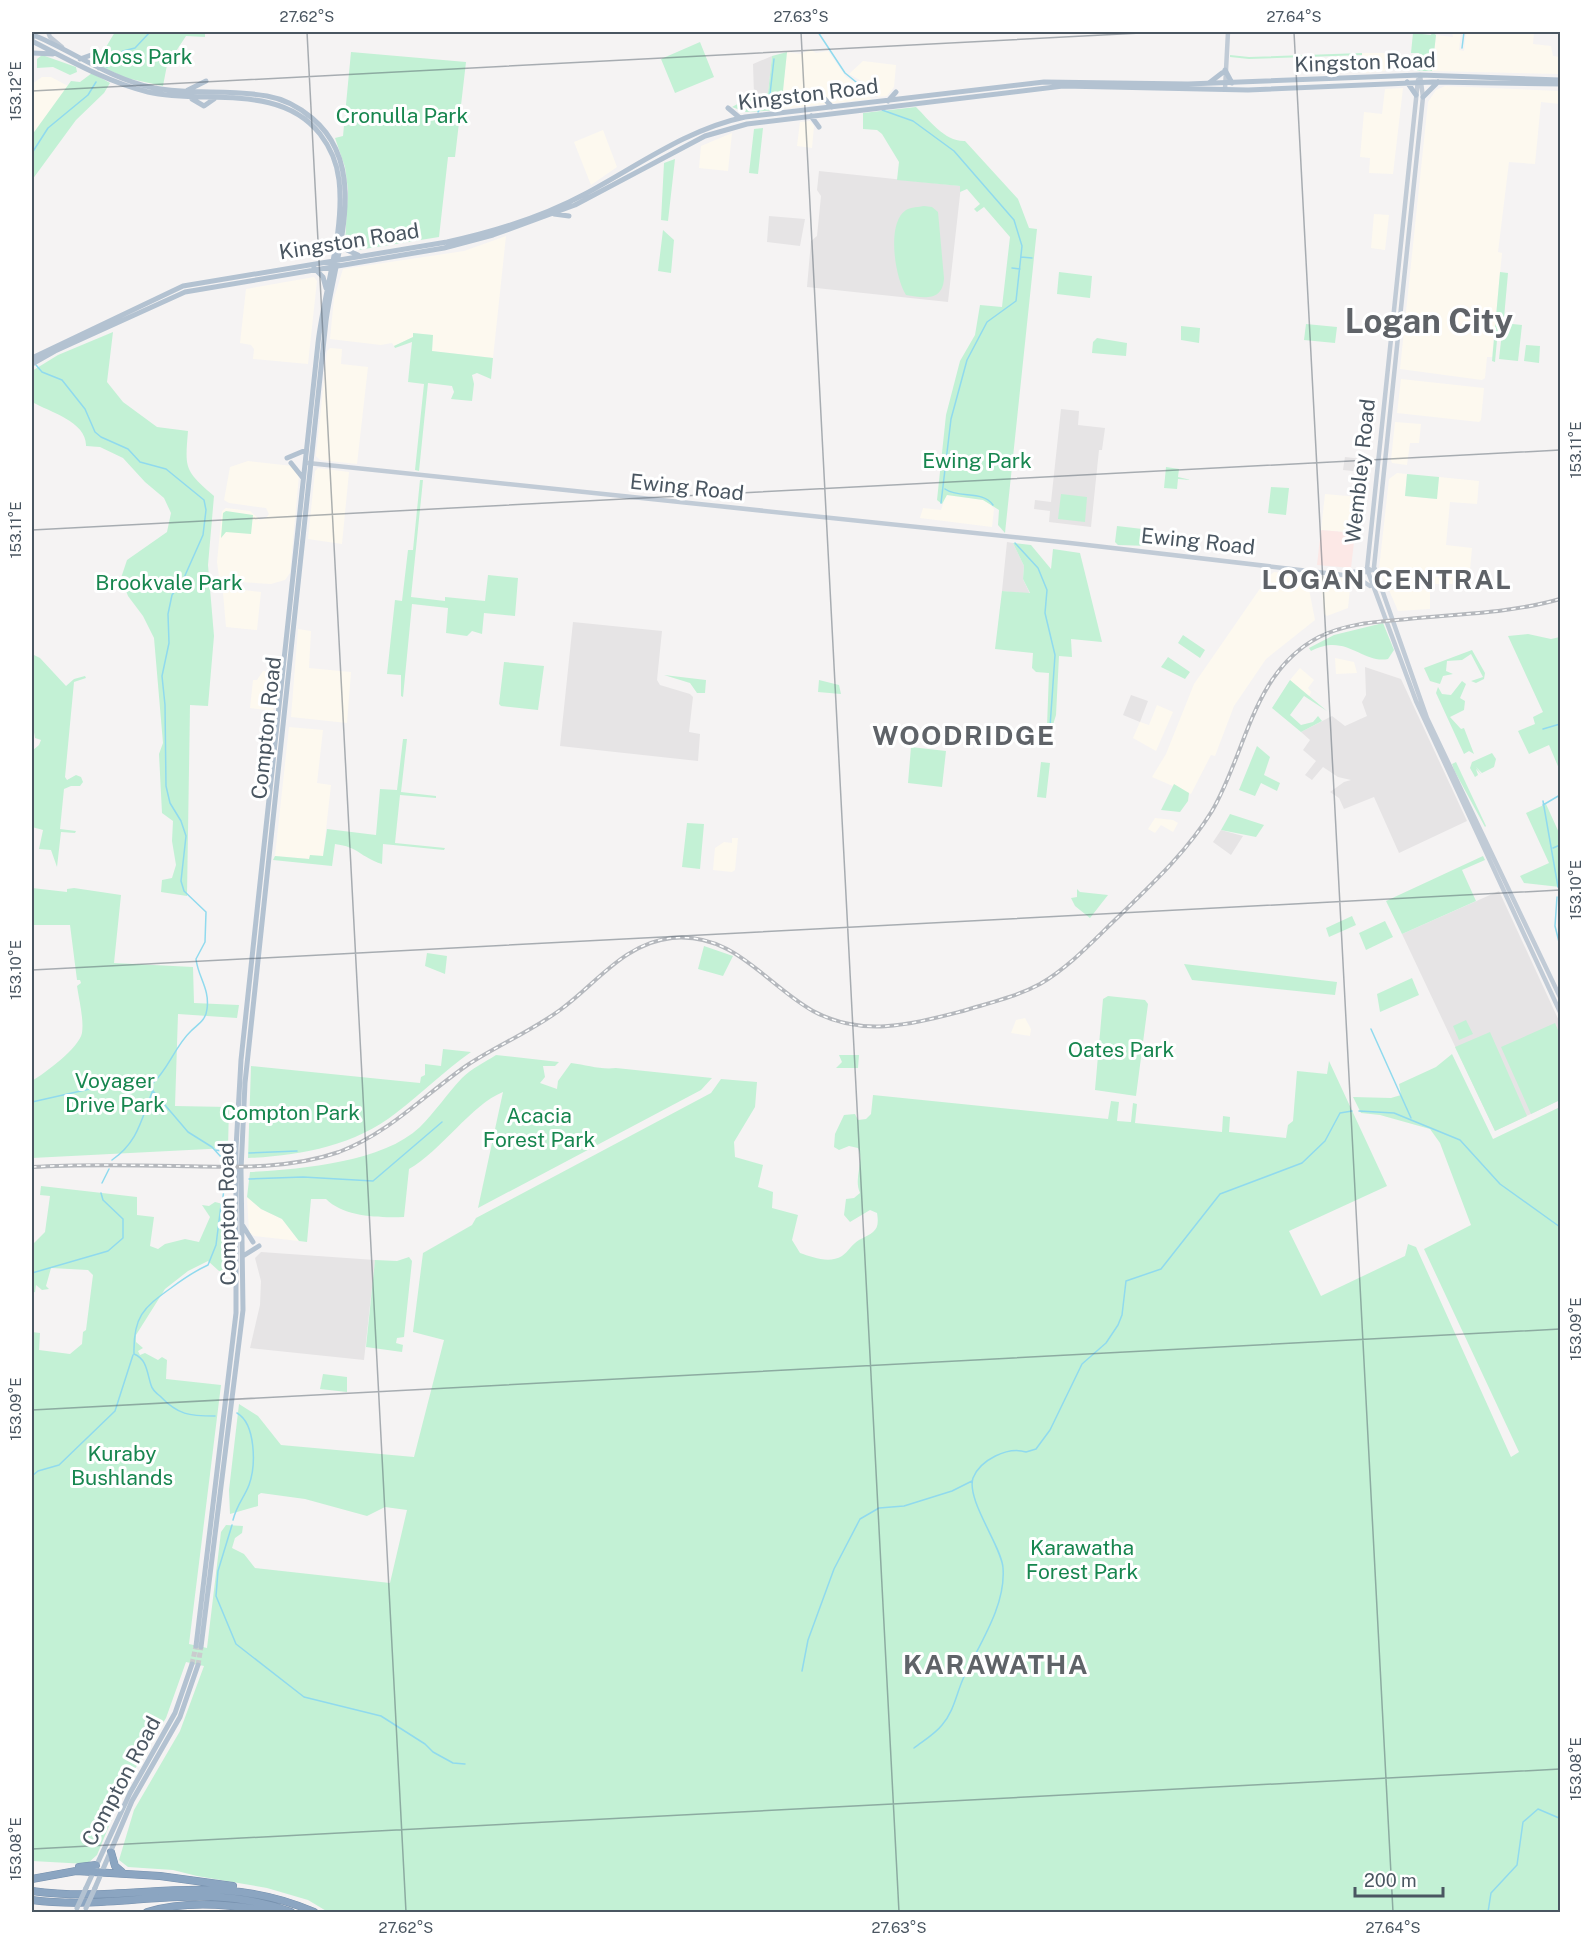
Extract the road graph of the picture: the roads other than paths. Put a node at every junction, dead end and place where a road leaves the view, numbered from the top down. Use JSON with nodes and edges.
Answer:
{"nodes":[{"id":1,"x":48,"y":32,"type":"edge"},
{"id":2,"x":1228,"y":32,"type":"edge"},
{"id":3,"x":36,"y":37,"type":"edge"},
{"id":4,"x":69,"y":52,"type":"junction"},
{"id":5,"x":32,"y":55,"type":"edge"},
{"id":6,"x":60,"y":56,"type":"junction"},
{"id":7,"x":80,"y":59,"type":"junction"},
{"id":8,"x":99,"y":68,"type":"junction"},
{"id":9,"x":1223,"y":71,"type":"junction"},
{"id":10,"x":1419,"y":79,"type":"junction"},
{"id":11,"x":206,"y":81,"type":"dead end"},
{"id":12,"x":1232,"y":82,"type":"junction"},
{"id":13,"x":1407,"y":82,"type":"junction"},
{"id":14,"x":1438,"y":82,"type":"junction"},
{"id":15,"x":1560,"y":82,"type":"edge"},
{"id":16,"x":1209,"y":83,"type":"junction"},
{"id":17,"x":1223,"y":86,"type":"junction"},
{"id":18,"x":184,"y":92,"type":"junction"},
{"id":19,"x":1416,"y":95,"type":"junction"},
{"id":20,"x":1423,"y":97,"type":"junction"},
{"id":21,"x":904,"y":99,"type":"junction"},
{"id":22,"x":888,"y":101,"type":"junction"},
{"id":23,"x":832,"y":107,"type":"junction"},
{"id":24,"x":728,"y":108,"type":"dead end"},
{"id":25,"x":811,"y":113,"type":"junction"},
{"id":26,"x":828,"y":114,"type":"junction"},
{"id":27,"x":740,"y":118,"type":"junction"},
{"id":28,"x":575,"y":205,"type":"junction"},
{"id":29,"x":554,"y":214,"type":"junction"},
{"id":30,"x":341,"y":239,"type":"junction"},
{"id":31,"x":334,"y":251,"type":"junction"},
{"id":32,"x":359,"y":255,"type":"junction"},
{"id":33,"x":321,"y":261,"type":"junction"},
{"id":34,"x":335,"y":262,"type":"junction"},
{"id":35,"x":314,"y":268,"type":"junction"},
{"id":36,"x":326,"y":290,"type":"junction"},
{"id":37,"x":35,"y":358,"type":"edge"},
{"id":38,"x":32,"y":364,"type":"edge"},
{"id":39,"x":306,"y":450,"type":"junction"},
{"id":40,"x":308,"y":463,"type":"junction"},
{"id":41,"x":1378,"y":465,"type":"junction"},
{"id":42,"x":1384,"y":467,"type":"junction"},
{"id":43,"x":303,"y":478,"type":"junction"},
{"id":44,"x":1367,"y":555,"type":"junction"},
{"id":45,"x":1375,"y":569,"type":"junction"},
{"id":46,"x":1368,"y":571,"type":"junction"},
{"id":47,"x":1353,"y":574,"type":"junction"},
{"id":48,"x":1374,"y":591,"type":"junction"},
{"id":49,"x":1560,"y":997,"type":"edge"},
{"id":50,"x":1560,"y":1012,"type":"edge"},
{"id":51,"x":244,"y":1103,"type":"junction"},
{"id":52,"x":237,"y":1112,"type":"junction"},
{"id":53,"x":242,"y":1224,"type":"junction"},
{"id":54,"x":253,"y":1242,"type":"dead end"},
{"id":55,"x":259,"y":1246,"type":"dead end"},
{"id":56,"x":243,"y":1256,"type":"junction"},
{"id":57,"x":111,"y":1852,"type":"junction"},
{"id":58,"x":94,"y":1869,"type":"junction"},
{"id":59,"x":102,"y":1872,"type":"junction"},
{"id":60,"x":124,"y":1873,"type":"junction"},
{"id":61,"x":32,"y":1879,"type":"edge"},
{"id":62,"x":32,"y":1891,"type":"edge"},
{"id":63,"x":32,"y":1900,"type":"edge"},
{"id":64,"x":284,"y":1901,"type":"junction"},
{"id":65,"x":76,"y":1910,"type":"edge"},
{"id":66,"x":85,"y":1910,"type":"edge"},
{"id":67,"x":147,"y":1912,"type":"edge"},
{"id":68,"x":272,"y":1912,"type":"edge"},
{"id":69,"x":291,"y":1912,"type":"edge"},
{"id":70,"x":314,"y":1912,"type":"edge"}],
"edges":[{"from":1,"to":4,"type":"main road"},
{"from":2,"to":9,"type":"main road"},
{"from":3,"to":4,"type":"main road","name":"Compton Road"},
{"from":3,"to":5,"type":"main road"},
{"from":3,"to":6,"type":"main road"},
{"from":4,"to":7,"type":"main road","name":"Compton Road"},
{"from":5,"to":6,"type":"main road"},
{"from":6,"to":31,"type":"main road","name":"Compton Road"},
{"from":7,"to":8,"type":"main road","name":"Compton Road"},
{"from":7,"to":8,"type":"main road"},
{"from":8,"to":18,"type":"main road","name":"Compton Road"},
{"from":9,"to":12,"type":"main road"},
{"from":9,"to":16,"type":"main road"},
{"from":9,"to":17,"type":"main road"},
{"from":10,"to":12,"type":"main road","name":"Kingston Road"},
{"from":10,"to":13,"type":"main road","name":"Kingston Road"},
{"from":10,"to":14,"type":"main road","name":"Kingston Road"},
{"from":10,"to":15,"type":"main road","name":"Kingston Road"},
{"from":10,"to":19,"type":"main road","name":"Wembley Road"},
{"from":10,"to":20,"type":"main road","name":"Wembley Road"},
{"from":11,"to":18,"type":"main road"},
{"from":12,"to":17,"type":"main road","name":"Kingston Road"},
{"from":13,"to":17,"type":"main road","name":"Kingston Road"},
{"from":13,"to":19,"type":"main road"},
{"from":14,"to":15,"type":"main road","name":"Kingston Road"},
{"from":14,"to":20,"type":"main road"},
{"from":16,"to":17,"type":"main road","name":"Kingston Road"},
{"from":16,"to":21,"type":"main road","name":"Kingston Road"},
{"from":17,"to":26,"type":"main road","name":"Kingston Road"},
{"from":18,"to":30,"type":"main road","name":"Compton Road"},
{"from":19,"to":41,"type":"main road","name":"Wembley Road"},
{"from":20,"to":42,"type":"main road","name":"Wembley Road"},
{"from":21,"to":22,"type":"main road","name":"Kingston Road"},
{"from":21,"to":22,"type":"main road"},
{"from":22,"to":23,"type":"main road","name":"Kingston Road"},
{"from":23,"to":25,"type":"main road","name":"Kingston Road"},
{"from":23,"to":25,"type":"main road"},
{"from":24,"to":27,"type":"main road"},
{"from":25,"to":26,"type":"main road","name":"Kingston Road"},
{"from":25,"to":26,"type":"main road"},
{"from":25,"to":27,"type":"main road","name":"Kingston Road"},
{"from":25,"to":28,"type":"main road","name":"Kingston Road"},
{"from":27,"to":32,"type":"main road","name":"Kingston Road"},
{"from":28,"to":29,"type":"main road","name":"Kingston Road"},
{"from":28,"to":29,"type":"main road"},
{"from":29,"to":34,"type":"main road","name":"Kingston Road"},
{"from":30,"to":32,"type":"main road"},
{"from":30,"to":34,"type":"main road","name":"Compton Road"},
{"from":31,"to":33,"type":"main road"},
{"from":31,"to":34,"type":"main road","name":"Compton Road"},
{"from":32,"to":34,"type":"main road","name":"Kingston Road"},
{"from":33,"to":34,"type":"main road","name":"Kingston Road"},
{"from":33,"to":37,"type":"main road","name":"Kingston Road"},
{"from":34,"to":35,"type":"main road","name":"Kingston Road"},
{"from":34,"to":36,"type":"main road","name":"Compton Road"},
{"from":34,"to":40,"type":"main road","name":"Compton Road"},
{"from":35,"to":36,"type":"main road"},
{"from":35,"to":37,"type":"main road","name":"Kingston Road"},
{"from":36,"to":39,"type":"main road","name":"Compton Road"},
{"from":37,"to":38,"type":"main road","name":"Kingston Road"},
{"from":39,"to":40,"type":"main road","name":"Compton Road"},
{"from":39,"to":43,"type":"main road"},
{"from":40,"to":43,"type":"main road","name":"Compton Road"},
{"from":40,"to":47,"type":"main road","name":"Ewing Road"},
{"from":40,"to":51,"type":"main road","name":"Compton Road"},
{"from":41,"to":42,"type":"main road"},
{"from":41,"to":44,"type":"main road","name":"Wembley Road"},
{"from":42,"to":45,"type":"main road","name":"Wembley Road"},
{"from":43,"to":52,"type":"main road","name":"Compton Road"},
{"from":44,"to":46,"type":"main road","name":"Wembley Road"},
{"from":44,"to":47,"type":"main road"},
{"from":45,"to":46,"type":"main road","name":"Ewing Road"},
{"from":45,"to":49,"type":"main road","name":"Wembley Road"},
{"from":46,"to":47,"type":"main road","name":"Ewing Road"},
{"from":46,"to":48,"type":"main road","name":"Wembley Road"},
{"from":47,"to":48,"type":"main road"},
{"from":48,"to":50,"type":"main road","name":"Wembley Road"},
{"from":51,"to":52,"type":"main road"},
{"from":51,"to":53,"type":"main road","name":"Compton Road"},
{"from":52,"to":56,"type":"main road","name":"Compton Road"},
{"from":53,"to":54,"type":"main road"},
{"from":53,"to":56,"type":"main road","name":"Compton Road"},
{"from":55,"to":56,"type":"main road"},
{"from":57,"to":58,"type":"main road","name":"Compton Road"},
{"from":57,"to":59,"type":"main road","name":"Compton Road"},
{"from":57,"to":60,"type":"highway"},
{"from":58,"to":59,"type":"highway"},
{"from":58,"to":61,"type":"highway"},
{"from":58,"to":65,"type":"main road","name":"Compton Road","bridge":true},
{"from":59,"to":60,"type":"highway"},
{"from":59,"to":66,"type":"main road","name":"Compton Road","bridge":true},
{"from":60,"to":64,"type":"highway"},
{"from":62,"to":64,"type":"highway"},
{"from":63,"to":69,"type":"highway"},
{"from":64,"to":70,"type":"highway"},
{"from":67,"to":68,"type":"highway"}]}
